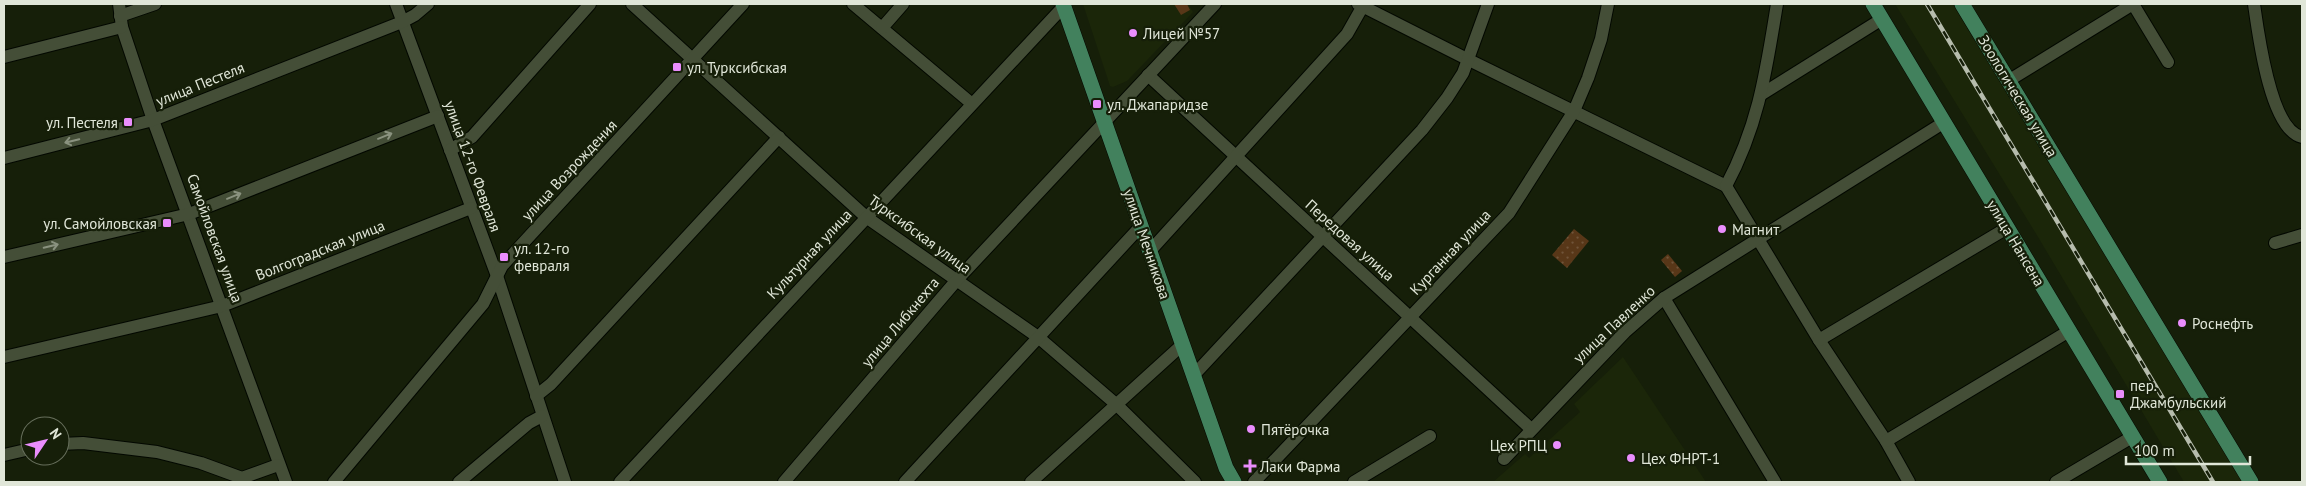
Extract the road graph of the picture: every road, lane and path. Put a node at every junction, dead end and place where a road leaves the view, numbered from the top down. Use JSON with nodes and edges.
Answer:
{"nodes":[{"id":1,"x":155,"y":4,"type":"edge"},
{"id":2,"x":396,"y":4,"type":"edge"},
{"id":3,"x":428,"y":4,"type":"edge"},
{"id":4,"x":590,"y":4,"type":"edge"},
{"id":5,"x":632,"y":4,"type":"edge"},
{"id":6,"x":743,"y":4,"type":"edge"},
{"id":7,"x":853,"y":4,"type":"edge"},
{"id":8,"x":904,"y":4,"type":"edge"},
{"id":9,"x":1215,"y":4,"type":"edge"},
{"id":10,"x":1488,"y":4,"type":"edge"},
{"id":11,"x":1608,"y":4,"type":"edge"},
{"id":12,"x":1777,"y":4,"type":"edge"},
{"id":13,"x":1873,"y":4,"type":"edge"},
{"id":14,"x":1962,"y":4,"type":"edge"},
{"id":15,"x":2133,"y":4,"type":"edge"},
{"id":16,"x":2254,"y":4,"type":"edge"},
{"id":17,"x":1063,"y":5,"type":"edge"},
{"id":18,"x":1362,"y":5,"type":"edge"},
{"id":19,"x":120,"y":15,"type":"edge"},
{"id":20,"x":1882,"y":19,"type":"junction"},
{"id":21,"x":402,"y":22,"type":"junction"},
{"id":22,"x":882,"y":28,"type":"junction"},
{"id":23,"x":4,"y":57,"type":"edge"},
{"id":24,"x":694,"y":59,"type":"junction"},
{"id":25,"x":1468,"y":60,"type":"junction"},
{"id":26,"x":2168,"y":62,"type":"dead end"},
{"id":27,"x":1148,"y":75,"type":"junction"},
{"id":28,"x":2008,"y":81,"type":"junction"},
{"id":29,"x":1762,"y":94,"type":"junction"},
{"id":30,"x":972,"y":103,"type":"junction"},
{"id":31,"x":1574,"y":111,"type":"junction"},
{"id":32,"x":438,"y":116,"type":"junction"},
{"id":33,"x":153,"y":120,"type":"junction"},
{"id":34,"x":1106,"y":122,"type":"junction"},
{"id":35,"x":1943,"y":123,"type":"junction"},
{"id":36,"x":779,"y":137,"type":"junction"},
{"id":37,"x":2302,"y":137,"type":"edge"},
{"id":38,"x":450,"y":150,"type":"junction"},
{"id":39,"x":4,"y":158,"type":"edge"},
{"id":40,"x":1236,"y":158,"type":"junction"},
{"id":41,"x":1726,"y":186,"type":"junction"},
{"id":42,"x":471,"y":208,"type":"junction"},
{"id":43,"x":189,"y":214,"type":"junction"},
{"id":44,"x":866,"y":217,"type":"junction"},
{"id":45,"x":1141,"y":226,"type":"junction"},
{"id":46,"x":2007,"y":228,"type":"junction"},
{"id":47,"x":2302,"y":235,"type":"edge"},
{"id":48,"x":1758,"y":237,"type":"junction"},
{"id":49,"x":1323,"y":238,"type":"junction"},
{"id":50,"x":2275,"y":244,"type":"dead end"},
{"id":51,"x":1150,"y":251,"type":"junction"},
{"id":52,"x":4,"y":257,"type":"edge"},
{"id":53,"x":497,"y":276,"type":"junction"},
{"id":54,"x":956,"y":281,"type":"junction"},
{"id":55,"x":1664,"y":298,"type":"junction"},
{"id":56,"x":222,"y":306,"type":"junction"},
{"id":57,"x":1411,"y":317,"type":"junction"},
{"id":58,"x":2069,"y":331,"type":"junction"},
{"id":59,"x":1038,"y":337,"type":"junction"},
{"id":60,"x":1819,"y":340,"type":"junction"},
{"id":61,"x":1182,"y":344,"type":"junction"},
{"id":62,"x":4,"y":357,"type":"edge"},
{"id":63,"x":1193,"y":376,"type":"junction"},
{"id":64,"x":536,"y":396,"type":"junction"},
{"id":65,"x":1117,"y":405,"type":"junction"},
{"id":66,"x":542,"y":416,"type":"junction"},
{"id":67,"x":1531,"y":429,"type":"junction"},
{"id":68,"x":1430,"y":436,"type":"dead end"},
{"id":69,"x":2132,"y":437,"type":"junction"},
{"id":70,"x":1886,"y":441,"type":"junction"},
{"id":71,"x":70,"y":444,"type":"edge"},
{"id":72,"x":20,"y":451,"type":"edge"},
{"id":73,"x":4,"y":454,"type":"edge"},
{"id":74,"x":1504,"y":459,"type":"dead end"},
{"id":75,"x":278,"y":465,"type":"junction"},
{"id":76,"x":286,"y":482,"type":"edge"},
{"id":77,"x":334,"y":482,"type":"edge"},
{"id":78,"x":459,"y":482,"type":"edge"},
{"id":79,"x":565,"y":482,"type":"edge"},
{"id":80,"x":620,"y":482,"type":"edge"},
{"id":81,"x":784,"y":482,"type":"edge"},
{"id":82,"x":905,"y":482,"type":"edge"},
{"id":83,"x":1031,"y":482,"type":"edge"},
{"id":84,"x":1195,"y":482,"type":"edge"},
{"id":85,"x":1234,"y":482,"type":"edge"},
{"id":86,"x":1254,"y":482,"type":"edge"},
{"id":87,"x":1354,"y":482,"type":"edge"},
{"id":88,"x":1775,"y":482,"type":"edge"},
{"id":89,"x":1909,"y":482,"type":"edge"},
{"id":90,"x":2056,"y":482,"type":"edge"},
{"id":91,"x":2160,"y":482,"type":"edge"},
{"id":92,"x":2251,"y":482,"type":"edge"}],
"edges":[{"from":1,"to":19,"type":"street"},
{"from":2,"to":21,"type":"street","name":"улица 12-го Февраля"},
{"from":3,"to":21,"type":"street","name":"улица Пестеля"},
{"from":4,"to":38,"type":"street"},
{"from":5,"to":24,"type":"street","name":"Турксибская улица"},
{"from":6,"to":24,"type":"street","name":"улица Возрождения"},
{"from":7,"to":22,"type":"street"},
{"from":8,"to":22,"type":"street"},
{"from":9,"to":27,"type":"street","name":"улица Либкнехта"},
{"from":10,"to":25,"type":"street"},
{"from":11,"to":31,"type":"street","name":"Курганная улица"},
{"from":12,"to":29,"type":"street"},
{"from":13,"to":20,"type":"main road","name":"улица Нансена"},
{"from":14,"to":28,"type":"main road","name":"Зоологическая улица"},
{"from":15,"to":26,"type":"street"},
{"from":15,"to":28,"type":"street"},
{"from":16,"to":37,"type":"street"},
{"from":17,"to":30,"type":"street","name":"Культурная улица"},
{"from":17,"to":34,"type":"main road","name":"улица Мечникова"},
{"from":18,"to":25,"type":"street"},
{"from":18,"to":40,"type":"street"},
{"from":19,"to":23,"type":"street"},
{"from":19,"to":33,"type":"street","name":"Самойловская улица"},
{"from":20,"to":29,"type":"street"},
{"from":20,"to":35,"type":"main road","name":"улица Нансена"},
{"from":21,"to":32,"type":"street","name":"улица 12-го Февраля"},
{"from":21,"to":33,"type":"street","name":"улица Пестеля"},
{"from":22,"to":30,"type":"street"},
{"from":24,"to":36,"type":"street","name":"Турксибская улица"},
{"from":24,"to":53,"type":"street","name":"улица Возрождения"},
{"from":25,"to":31,"type":"street"},
{"from":25,"to":49,"type":"street"},
{"from":27,"to":34,"type":"street","name":"улица Либкнехта"},
{"from":27,"to":40,"type":"street","name":"Передовая улица"},
{"from":28,"to":92,"type":"main road","name":"Зоологическая улица"},
{"from":29,"to":41,"type":"street"},
{"from":30,"to":44,"type":"street","name":"Культурная улица"},
{"from":31,"to":41,"type":"street"},
{"from":31,"to":57,"type":"street","name":"Курганная улица"},
{"from":32,"to":38,"type":"street","name":"улица 12-го Февраля"},
{"from":43,"to":32,"type":"street","one_way":true},
{"from":33,"to":39,"type":"street","name":"улица Пестеля","one_way":true},
{"from":33,"to":43,"type":"street","name":"Самойловская улица"},
{"from":34,"to":45,"type":"main road","name":"улица Мечникова"},
{"from":34,"to":54,"type":"street","name":"улица Либкнехта"},
{"from":35,"to":46,"type":"main road","name":"улица Нансена"},
{"from":35,"to":48,"type":"street","name":"улица Павленко"},
{"from":36,"to":44,"type":"street","name":"Турксибская улица"},
{"from":36,"to":64,"type":"street"},
{"from":38,"to":42,"type":"street","name":"улица 12-го Февраля"},
{"from":40,"to":49,"type":"street","name":"Передовая улица"},
{"from":40,"to":51,"type":"street"},
{"from":41,"to":48,"type":"street"},
{"from":42,"to":53,"type":"street","name":"улица 12-го Февраля"},
{"from":42,"to":56,"type":"street","name":"Волгоградская улица"},
{"from":52,"to":43,"type":"street","one_way":true},
{"from":43,"to":56,"type":"street","name":"Самойловская улица"},
{"from":44,"to":54,"type":"street","name":"Турксибская улица"},
{"from":44,"to":80,"type":"street","name":"Культурная улица"},
{"from":45,"to":51,"type":"main road","name":"улица Мечникова"},
{"from":45,"to":59,"type":"street"},
{"from":46,"to":58,"type":"main road","name":"улица Нансена"},
{"from":46,"to":60,"type":"street"},
{"from":47,"to":50,"type":"street"},
{"from":48,"to":55,"type":"street","name":"улица Павленко"},
{"from":48,"to":60,"type":"street"},
{"from":49,"to":57,"type":"street","name":"Передовая улица"},
{"from":49,"to":63,"type":"street"},
{"from":51,"to":61,"type":"main road","name":"улица Мечникова"},
{"from":53,"to":64,"type":"street","name":"улица 12-го Февраля"},
{"from":53,"to":77,"type":"street","name":"улица Возрождения"},
{"from":54,"to":59,"type":"street","name":"Турксибская улица"},
{"from":54,"to":81,"type":"street","name":"улица Либкнехта"},
{"from":55,"to":67,"type":"street","name":"улица Павленко"},
{"from":55,"to":88,"type":"street"},
{"from":56,"to":62,"type":"street","name":"Волгоградская улица"},
{"from":56,"to":75,"type":"street","name":"Самойловская улица"},
{"from":57,"to":67,"type":"street","name":"Передовая улица"},
{"from":57,"to":86,"type":"street","name":"Курганная улица"},
{"from":58,"to":69,"type":"main road","name":"улица Нансена"},
{"from":58,"to":70,"type":"street"},
{"from":59,"to":65,"type":"street","name":"Турксибская улица"},
{"from":59,"to":82,"type":"street"},
{"from":60,"to":70,"type":"street"},
{"from":61,"to":63,"type":"main road","name":"улица Мечникова"},
{"from":61,"to":65,"type":"street"},
{"from":63,"to":85,"type":"main road","name":"улица Мечникова"},
{"from":64,"to":66,"type":"street","name":"улица 12-го Февраля"},
{"from":65,"to":83,"type":"street"},
{"from":65,"to":84,"type":"street","name":"Турксибская улица"},
{"from":66,"to":78,"type":"street"},
{"from":66,"to":79,"type":"street","name":"улица 12-го Февраля"},
{"from":67,"to":74,"type":"street","name":"улица Павленко"},
{"from":68,"to":87,"type":"street"},
{"from":69,"to":90,"type":"street"},
{"from":69,"to":91,"type":"main road","name":"улица Нансена"},
{"from":70,"to":89,"type":"street"},
{"from":71,"to":75,"type":"street"},
{"from":72,"to":73,"type":"street"},
{"from":75,"to":76,"type":"street","name":"Самойловская улица"}]}
